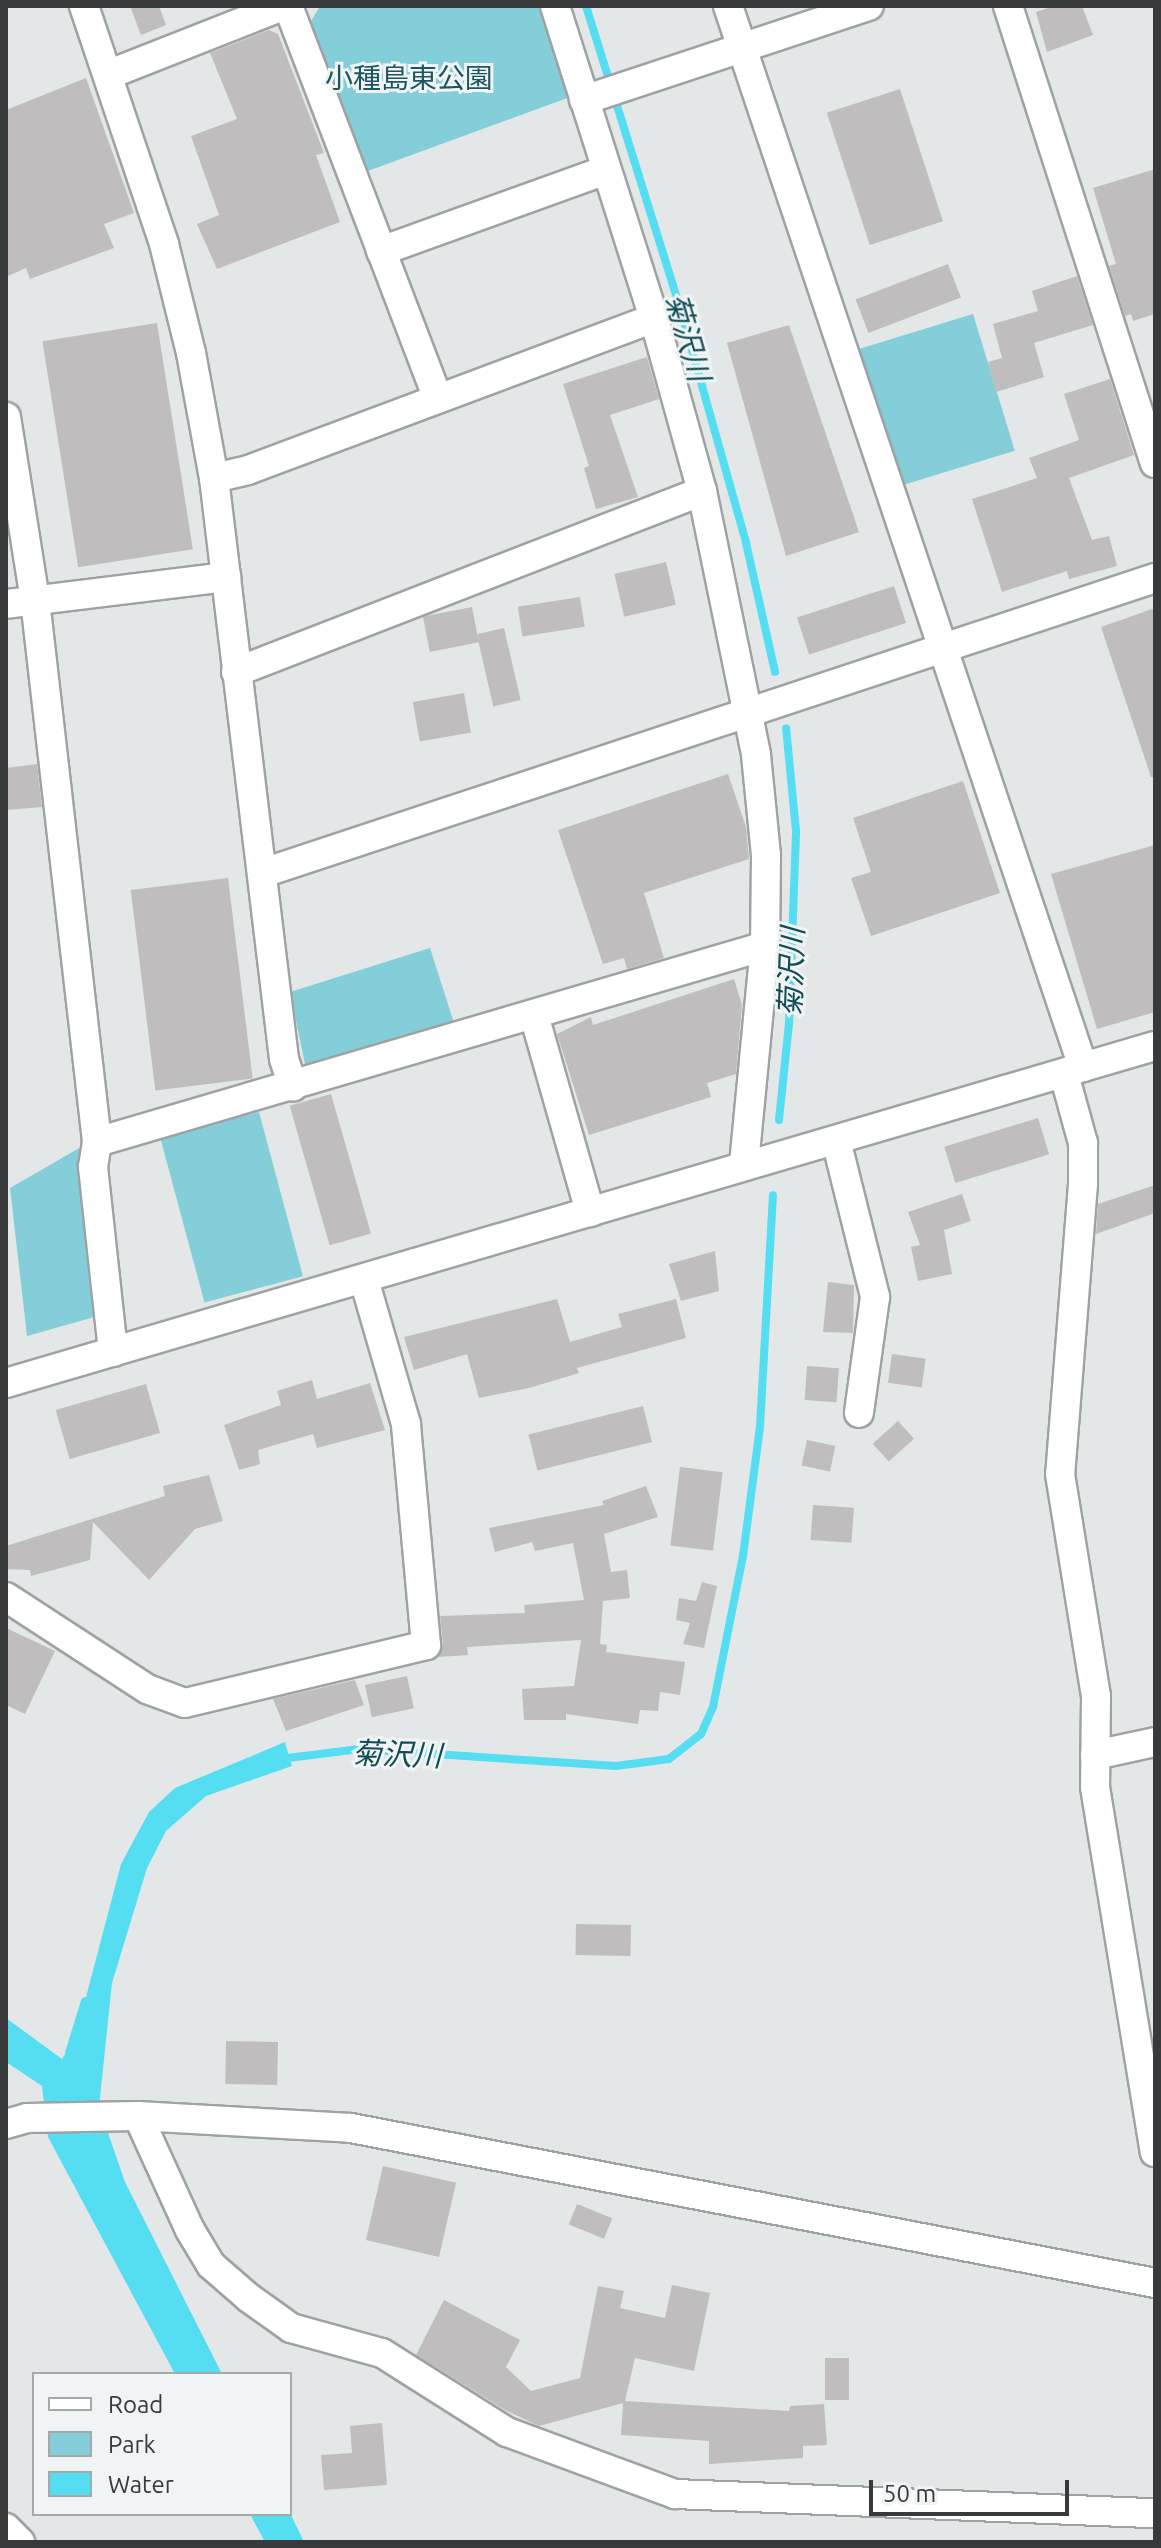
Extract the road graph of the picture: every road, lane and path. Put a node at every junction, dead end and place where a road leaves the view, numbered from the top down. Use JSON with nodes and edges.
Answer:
{"nodes":[{"id":1,"x":84,"y":6,"type":"edge"},
{"id":2,"x":285,"y":6,"type":"edge"},
{"id":3,"x":555,"y":6,"type":"edge"},
{"id":4,"x":728,"y":6,"type":"edge"},
{"id":5,"x":869,"y":6,"type":"edge"},
{"id":6,"x":1008,"y":6,"type":"edge"},
{"id":7,"x":742,"y":48,"type":"junction"},
{"id":8,"x":110,"y":74,"type":"junction"},
{"id":9,"x":590,"y":97,"type":"junction"},
{"id":10,"x":606,"y":170,"type":"junction"},
{"id":11,"x":381,"y":251,"type":"junction"},
{"id":12,"x":654,"y":318,"type":"junction"},
{"id":13,"x":437,"y":396,"type":"junction"},
{"id":14,"x":6,"y":417,"type":"edge"},
{"id":15,"x":1155,"y":463,"type":"edge"},
{"id":16,"x":214,"y":478,"type":"junction"},
{"id":17,"x":702,"y":491,"type":"junction"},
{"id":18,"x":226,"y":577,"type":"junction"},
{"id":19,"x":1155,"y":578,"type":"edge"},
{"id":20,"x":35,"y":600,"type":"junction"},
{"id":21,"x":6,"y":604,"type":"edge"},
{"id":22,"x":941,"y":649,"type":"junction"},
{"id":23,"x":236,"y":672,"type":"junction"},
{"id":24,"x":748,"y":712,"type":"junction"},
{"id":25,"x":263,"y":873,"type":"junction"},
{"id":26,"x":765,"y":946,"type":"junction"},
{"id":27,"x":534,"y":1015,"type":"junction"},
{"id":28,"x":1155,"y":1046,"type":"edge"},
{"id":29,"x":1073,"y":1070,"type":"junction"},
{"id":30,"x":293,"y":1087,"type":"junction"},
{"id":31,"x":836,"y":1140,"type":"junction"},
{"id":32,"x":97,"y":1142,"type":"junction"},
{"id":33,"x":744,"y":1166,"type":"junction"},
{"id":34,"x":590,"y":1212,"type":"junction"},
{"id":35,"x":364,"y":1279,"type":"junction"},
{"id":36,"x":113,"y":1352,"type":"junction"},
{"id":37,"x":6,"y":1383,"type":"edge"},
{"id":38,"x":859,"y":1413,"type":"dead end"},
{"id":39,"x":6,"y":1597,"type":"edge"},
{"id":40,"x":1155,"y":1742,"type":"edge"},
{"id":41,"x":1095,"y":1755,"type":"junction"},
{"id":42,"x":138,"y":2116,"type":"junction"},
{"id":43,"x":6,"y":2124,"type":"edge"},
{"id":44,"x":1155,"y":2152,"type":"edge"},
{"id":45,"x":1155,"y":2283,"type":"edge"},
{"id":46,"x":1155,"y":2513,"type":"edge"},
{"id":47,"x":6,"y":2528,"type":"edge"},
{"id":48,"x":20,"y":2542,"type":"edge"}],
"edges":[{"from":1,"to":8,"type":"street"},
{"from":2,"to":8,"type":"street"},
{"from":2,"to":11,"type":"street"},
{"from":3,"to":9,"type":"street"},
{"from":4,"to":7,"type":"street"},
{"from":5,"to":7,"type":"street"},
{"from":6,"to":15,"type":"street"},
{"from":7,"to":9,"type":"street"},
{"from":7,"to":22,"type":"street"},
{"from":8,"to":16,"type":"street"},
{"from":9,"to":10,"type":"street"},
{"from":10,"to":11,"type":"street"},
{"from":10,"to":12,"type":"street"},
{"from":11,"to":13,"type":"street"},
{"from":12,"to":13,"type":"street"},
{"from":12,"to":17,"type":"street"},
{"from":13,"to":16,"type":"street"},
{"from":14,"to":20,"type":"street"},
{"from":16,"to":18,"type":"street"},
{"from":17,"to":23,"type":"street"},
{"from":17,"to":24,"type":"street"},
{"from":18,"to":20,"type":"street"},
{"from":18,"to":23,"type":"street"},
{"from":19,"to":22,"type":"street"},
{"from":20,"to":21,"type":"street"},
{"from":20,"to":32,"type":"street"},
{"from":22,"to":24,"type":"street"},
{"from":22,"to":29,"type":"street"},
{"from":23,"to":25,"type":"street"},
{"from":24,"to":25,"type":"street"},
{"from":24,"to":26,"type":"street"},
{"from":25,"to":30,"type":"street"},
{"from":26,"to":27,"type":"street"},
{"from":26,"to":33,"type":"street"},
{"from":27,"to":30,"type":"street"},
{"from":27,"to":34,"type":"street"},
{"from":28,"to":29,"type":"street"},
{"from":29,"to":31,"type":"street"},
{"from":29,"to":41,"type":"street"},
{"from":30,"to":32,"type":"street"},
{"from":31,"to":33,"type":"street"},
{"from":31,"to":38,"type":"street"},
{"from":32,"to":36,"type":"street"},
{"from":33,"to":34,"type":"street"},
{"from":34,"to":35,"type":"street"},
{"from":35,"to":36,"type":"street"},
{"from":35,"to":39,"type":"street"},
{"from":36,"to":37,"type":"street"},
{"from":40,"to":41,"type":"street"},
{"from":41,"to":44,"type":"street"},
{"from":42,"to":43,"type":"street"},
{"from":42,"to":45,"type":"street"},
{"from":42,"to":46,"type":"street"},
{"from":47,"to":48,"type":"street"}]}
